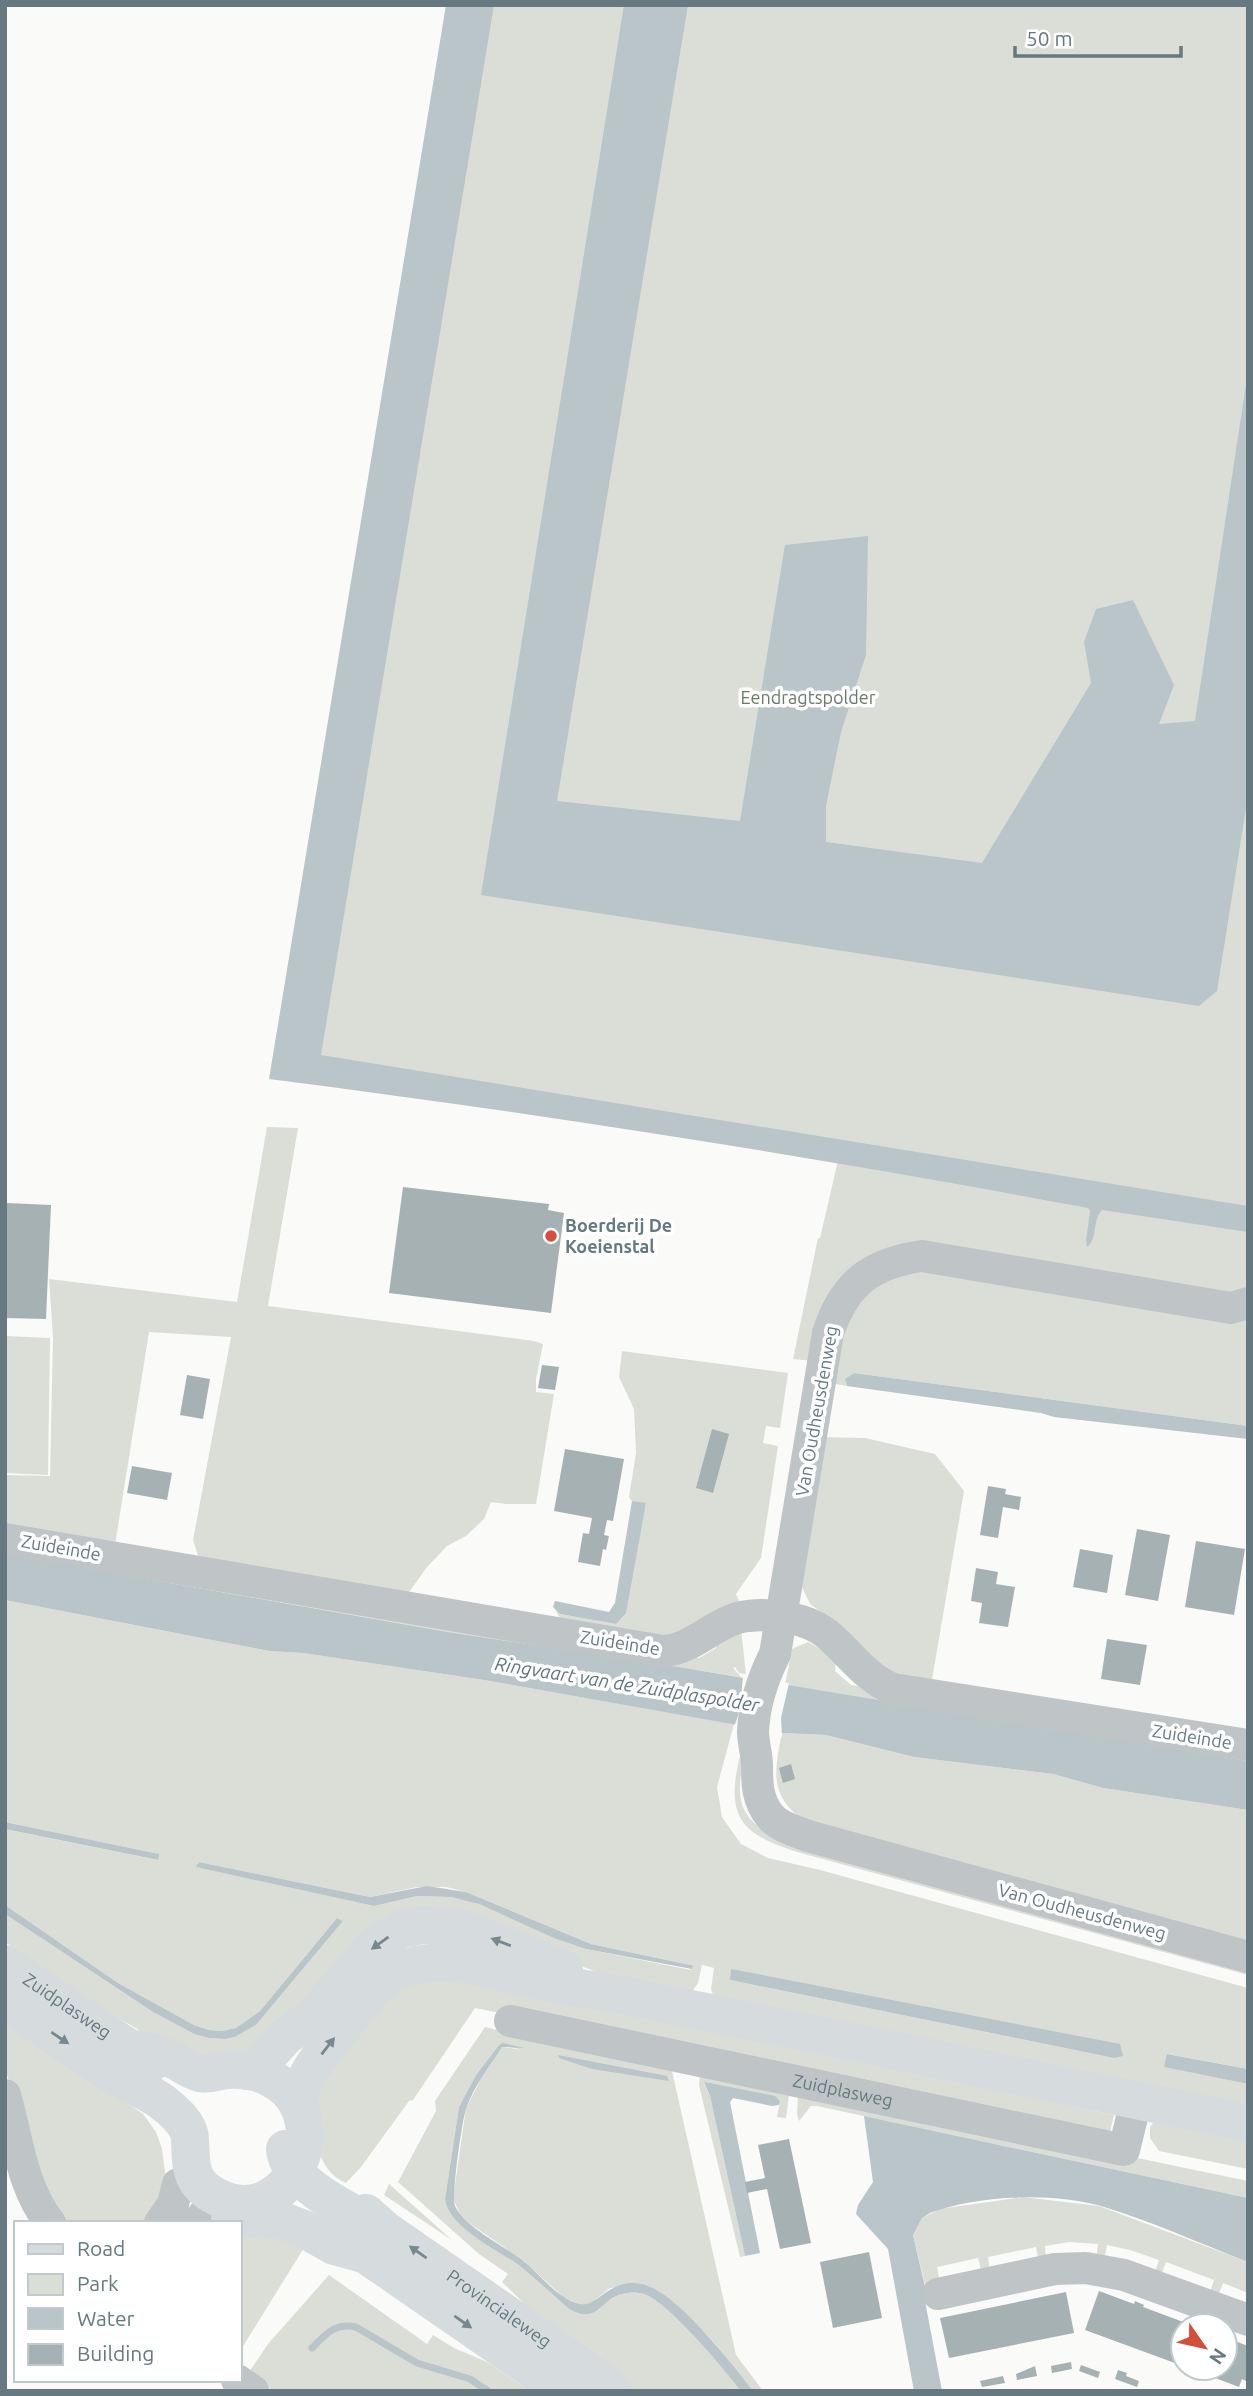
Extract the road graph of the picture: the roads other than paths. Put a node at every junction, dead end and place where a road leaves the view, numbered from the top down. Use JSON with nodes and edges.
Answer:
{"nodes":[{"id":1,"x":1248,"y":1303,"type":"edge"},
{"id":2,"x":5,"y":1539,"type":"edge"},
{"id":3,"x":782,"y":1617,"type":"junction"},
{"id":4,"x":1248,"y":1745,"type":"edge"},
{"id":5,"x":1248,"y":1957,"type":"edge"},
{"id":6,"x":5,"y":1964,"type":"edge"},
{"id":7,"x":612,"y":1993,"type":"junction"},
{"id":8,"x":5,"y":2001,"type":"edge"},
{"id":9,"x":510,"y":2021,"type":"dead end"},
{"id":10,"x":123,"y":2062,"type":"junction"},
{"id":11,"x":236,"y":2080,"type":"junction"},
{"id":12,"x":5,"y":2095,"type":"edge"},
{"id":13,"x":1136,"y":2101,"type":"junction"},
{"id":14,"x":298,"y":2105,"type":"junction"},
{"id":15,"x":1248,"y":2123,"type":"edge"},
{"id":16,"x":176,"y":2131,"type":"junction"},
{"id":17,"x":300,"y":2160,"type":"junction"},
{"id":18,"x":178,"y":2184,"type":"junction"},
{"id":19,"x":259,"y":2209,"type":"junction"},
{"id":20,"x":207,"y":2211,"type":"edge"},
{"id":21,"x":49,"y":2221,"type":"edge"},
{"id":22,"x":161,"y":2221,"type":"edge"},
{"id":23,"x":375,"y":2242,"type":"junction"},
{"id":24,"x":938,"y":2294,"type":"dead end"},
{"id":25,"x":1248,"y":2320,"type":"edge"},
{"id":26,"x":563,"y":2391,"type":"edge"},
{"id":27,"x":613,"y":2391,"type":"edge"}],
"edges":[{"from":1,"to":3,"type":"street","name":"Van Oudheusdenweg"},
{"from":2,"to":3,"type":"street","name":"Zuideinde"},
{"from":3,"to":4,"type":"street","name":"Zuideinde"},
{"from":3,"to":5,"type":"street","name":"Van Oudheusdenweg"},
{"from":6,"to":10,"type":"main road","name":"Zuidplasweg"},
{"from":7,"to":11,"type":"main road","one_way":true},
{"from":7,"to":13,"type":"main road"},
{"from":14,"to":7,"type":"main road","one_way":true},
{"from":8,"to":10,"type":"main road","name":"Zuidplasweg","one_way":true},
{"from":9,"to":13,"type":"street","name":"Zuidplasweg"},
{"from":10,"to":11,"type":"main road","name":"Zuidplasweg"},
{"from":10,"to":16,"type":"main road","name":"Zuidplasweg"},
{"from":11,"to":14,"type":"main road"},
{"from":11,"to":16,"type":"main road"},
{"from":11,"to":17,"type":"main road"},
{"from":12,"to":21,"type":"street"},
{"from":13,"to":15,"type":"main road"},
{"from":14,"to":17,"type":"main road"},
{"from":16,"to":18,"type":"main road"},
{"from":16,"to":20,"type":"main road"},
{"from":17,"to":19,"type":"main road"},
{"from":17,"to":23,"type":"main road","name":"Provincialeweg"},
{"from":18,"to":20,"type":"main road"},
{"from":18,"to":22,"type":"street"},
{"from":19,"to":20,"type":"main road","name":"Provincialeweg"},
{"from":19,"to":23,"type":"main road","name":"Provincialeweg"},
{"from":23,"to":26,"type":"main road","name":"Provincialeweg","one_way":true},
{"from":27,"to":23,"type":"main road","name":"Provincialeweg","one_way":true},
{"from":24,"to":25,"type":"street"}]}
